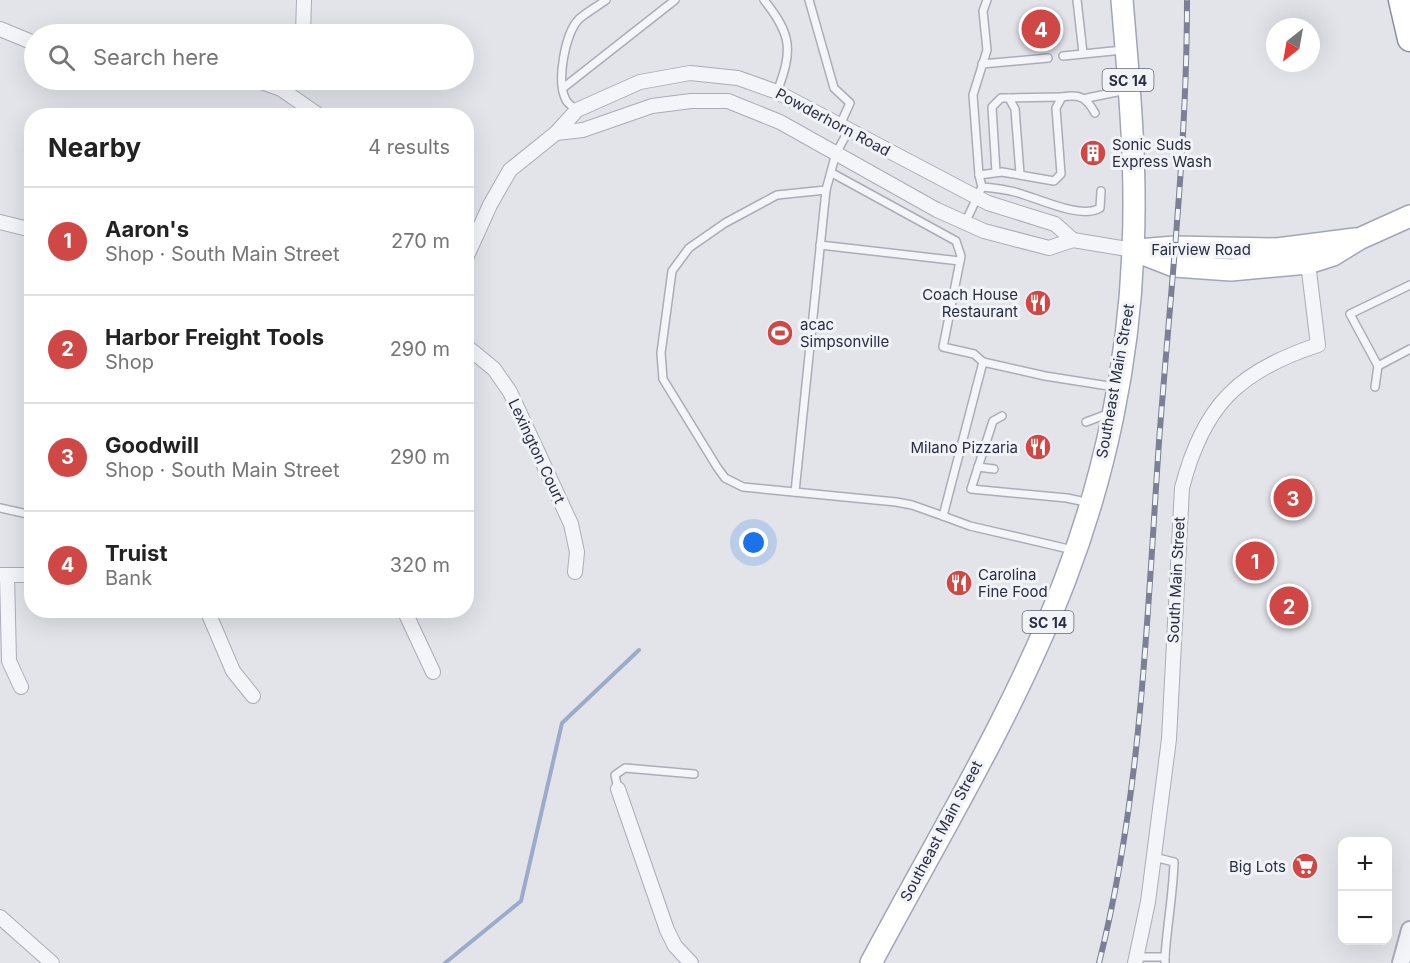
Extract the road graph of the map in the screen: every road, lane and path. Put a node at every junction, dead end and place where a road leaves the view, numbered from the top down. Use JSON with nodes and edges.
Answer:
{"nodes":[{"id":1,"x":304,"y":0,"type":"edge"},
{"id":2,"x":606,"y":0,"type":"edge"},
{"id":3,"x":675,"y":0,"type":"edge"},
{"id":4,"x":764,"y":0,"type":"edge"},
{"id":5,"x":809,"y":0,"type":"edge"},
{"id":6,"x":987,"y":0,"type":"edge"},
{"id":7,"x":1077,"y":0,"type":"edge"},
{"id":8,"x":1122,"y":0,"type":"edge"},
{"id":9,"x":1401,"y":0,"type":"edge"},
{"id":10,"x":303,"y":24,"type":"edge"},
{"id":11,"x":0,"y":29,"type":"edge"},
{"id":12,"x":24,"y":39,"type":"edge"},
{"id":13,"x":1410,"y":39,"type":"edge"},
{"id":14,"x":1126,"y":50,"type":"junction"},
{"id":15,"x":1083,"y":53,"type":"junction"},
{"id":16,"x":1063,"y":56,"type":"dead end"},
{"id":17,"x":1048,"y":57,"type":"dead end"},
{"id":18,"x":982,"y":64,"type":"junction"},
{"id":19,"x":563,"y":88,"type":"junction"},
{"id":20,"x":1129,"y":89,"type":"junction"},
{"id":21,"x":290,"y":90,"type":"edge"},
{"id":22,"x":777,"y":92,"type":"junction"},
{"id":23,"x":1062,"y":97,"type":"junction"},
{"id":24,"x":1010,"y":98,"type":"junction"},
{"id":25,"x":1087,"y":98,"type":"junction"},
{"id":26,"x":311,"y":108,"type":"edge"},
{"id":27,"x":577,"y":110,"type":"junction"},
{"id":28,"x":1095,"y":113,"type":"dead end"},
{"id":29,"x":845,"y":127,"type":"junction"},
{"id":30,"x":556,"y":133,"type":"junction"},
{"id":31,"x":836,"y":153,"type":"junction"},
{"id":32,"x":996,"y":172,"type":"junction"},
{"id":33,"x":832,"y":173,"type":"junction"},
{"id":34,"x":1020,"y":174,"type":"junction"},
{"id":35,"x":979,"y":175,"type":"junction"},
{"id":36,"x":826,"y":190,"type":"junction"},
{"id":37,"x":1101,"y":190,"type":"dead end"},
{"id":38,"x":980,"y":192,"type":"junction"},
{"id":39,"x":1410,"y":216,"type":"edge"},
{"id":40,"x":0,"y":222,"type":"edge"},
{"id":41,"x":966,"y":223,"type":"junction"},
{"id":42,"x":474,"y":226,"type":"edge"},
{"id":43,"x":24,"y":228,"type":"edge"},
{"id":44,"x":1359,"y":239,"type":"junction"},
{"id":45,"x":1073,"y":240,"type":"junction"},
{"id":46,"x":820,"y":245,"type":"junction"},
{"id":47,"x":1133,"y":250,"type":"junction"},
{"id":48,"x":960,"y":261,"type":"junction"},
{"id":49,"x":1308,"y":263,"type":"junction"},
{"id":50,"x":1410,"y":285,"type":"edge"},
{"id":51,"x":1410,"y":350,"type":"edge"},
{"id":52,"x":474,"y":353,"type":"edge"},
{"id":53,"x":983,"y":362,"type":"junction"},
{"id":54,"x":1378,"y":366,"type":"junction"},
{"id":55,"x":1117,"y":387,"type":"junction"},
{"id":56,"x":1375,"y":387,"type":"dead end"},
{"id":57,"x":1113,"y":412,"type":"junction"},
{"id":58,"x":1002,"y":416,"type":"dead end"},
{"id":59,"x":1086,"y":422,"type":"dead end"},
{"id":60,"x":978,"y":467,"type":"junction"},
{"id":61,"x":994,"y":468,"type":"dead end"},
{"id":62,"x":795,"y":492,"type":"junction"},
{"id":63,"x":1091,"y":503,"type":"junction"},
{"id":64,"x":0,"y":508,"type":"edge"},
{"id":65,"x":24,"y":513,"type":"edge"},
{"id":66,"x":944,"y":516,"type":"junction"},
{"id":67,"x":1075,"y":551,"type":"junction"},
{"id":68,"x":575,"y":572,"type":"dead end"},
{"id":69,"x":24,"y":574,"type":"edge"},
{"id":70,"x":4,"y":575,"type":"edge"},
{"id":71,"x":210,"y":618,"type":"edge"},
{"id":72,"x":408,"y":618,"type":"edge"},
{"id":73,"x":433,"y":672,"type":"dead end"},
{"id":74,"x":21,"y":687,"type":"dead end"},
{"id":75,"x":253,"y":696,"type":"dead end"},
{"id":76,"x":694,"y":774,"type":"dead end"},
{"id":77,"x":618,"y":789,"type":"joint"},
{"id":78,"x":1154,"y":857,"type":"junction"},
{"id":79,"x":0,"y":917,"type":"edge"},
{"id":80,"x":1410,"y":930,"type":"edge"},
{"id":81,"x":1136,"y":960,"type":"edge"},
{"id":82,"x":1165,"y":960,"type":"edge"},
{"id":83,"x":52,"y":963,"type":"edge"},
{"id":84,"x":691,"y":963,"type":"edge"},
{"id":85,"x":871,"y":963,"type":"edge"},
{"id":86,"x":1401,"y":963,"type":"edge"}],
"edges":[{"from":1,"to":10,"type":"street"},
{"from":2,"to":19,"type":"lane"},
{"from":3,"to":19,"type":"lane"},
{"from":4,"to":22,"type":"lane"},
{"from":5,"to":29,"type":"lane"},
{"from":6,"to":18,"type":"lane"},
{"from":7,"to":15,"type":"lane"},
{"from":8,"to":14,"type":"main road","name":"Southeast Main Street","number":"SC 14"},
{"from":9,"to":13,"type":"highway"},
{"from":11,"to":12,"type":"street"},
{"from":14,"to":15,"type":"lane"},
{"from":14,"to":20,"type":"main road","name":"Southeast Main Street","number":"SC 14"},
{"from":15,"to":16,"type":"lane"},
{"from":17,"to":18,"type":"lane"},
{"from":18,"to":35,"type":"lane"},
{"from":19,"to":27,"type":"lane"},
{"from":20,"to":25,"type":"lane"},
{"from":20,"to":47,"type":"main road","name":"Southeast Main Street","number":"SC 14"},
{"from":21,"to":26,"type":"street"},
{"from":22,"to":27,"type":"street","name":"Powderhorn Road"},
{"from":22,"to":29,"type":"street","name":"Powderhorn Road"},
{"from":23,"to":24,"type":"lane"},
{"from":23,"to":25,"type":"lane"},
{"from":23,"to":34,"type":"lane"},
{"from":24,"to":32,"type":"lane"},
{"from":24,"to":34,"type":"lane"},
{"from":25,"to":28,"type":"lane"},
{"from":27,"to":30,"type":"street","name":"Powderhorn Road"},
{"from":29,"to":31,"type":"lane"},
{"from":29,"to":38,"type":"street","name":"Powderhorn Road"},
{"from":30,"to":31,"type":"street","name":"Powderhorn Road"},
{"from":30,"to":42,"type":"street","name":"Powderhorn Road"},
{"from":31,"to":33,"type":"lane"},
{"from":31,"to":41,"type":"street","name":"Powderhorn Road"},
{"from":32,"to":34,"type":"lane"},
{"from":32,"to":35,"type":"lane"},
{"from":33,"to":36,"type":"lane"},
{"from":33,"to":48,"type":"lane"},
{"from":35,"to":38,"type":"lane"},
{"from":36,"to":46,"type":"lane"},
{"from":36,"to":62,"type":"lane"},
{"from":37,"to":38,"type":"lane"},
{"from":38,"to":41,"type":"lane"},
{"from":38,"to":45,"type":"street","name":"Powderhorn Road"},
{"from":39,"to":44,"type":"main road","name":"Fairview Road"},
{"from":40,"to":43,"type":"street"},
{"from":41,"to":45,"type":"street","name":"Powderhorn Road"},
{"from":44,"to":47,"type":"main road","name":"Fairview Road"},
{"from":44,"to":49,"type":"main road","name":"Fairview Road"},
{"from":45,"to":47,"type":"street","name":"Powderhorn Road"},
{"from":46,"to":48,"type":"lane"},
{"from":46,"to":62,"type":"lane"},
{"from":47,"to":49,"type":"main road","name":"Fairview Road"},
{"from":47,"to":55,"type":"main road","name":"Southeast Main Street","number":"SC 14"},
{"from":48,"to":53,"type":"lane"},
{"from":49,"to":78,"type":"street","name":"South Main Street"},
{"from":50,"to":54,"type":"lane"},
{"from":51,"to":54,"type":"lane"},
{"from":52,"to":68,"type":"street","name":"Lexington Court"},
{"from":53,"to":55,"type":"lane"},
{"from":53,"to":66,"type":"lane"},
{"from":54,"to":56,"type":"lane"},
{"from":55,"to":57,"type":"main road","name":"Southeast Main Street","number":"SC 14"},
{"from":57,"to":59,"type":"lane"},
{"from":57,"to":63,"type":"main road","name":"Southeast Main Street","number":"SC 14"},
{"from":58,"to":60,"type":"lane"},
{"from":60,"to":61,"type":"lane"},
{"from":60,"to":63,"type":"lane"},
{"from":62,"to":66,"type":"lane"},
{"from":63,"to":67,"type":"main road","name":"Southeast Main Street","number":"SC 14"},
{"from":64,"to":65,"type":"lane"},
{"from":66,"to":67,"type":"lane"},
{"from":67,"to":85,"type":"main road","name":"Southeast Main Street","number":"SC 14"},
{"from":69,"to":70,"type":"street"},
{"from":70,"to":74,"type":"street"},
{"from":71,"to":75,"type":"street"},
{"from":72,"to":73,"type":"street"},
{"from":76,"to":77,"type":"lane"},
{"from":77,"to":84,"type":"street"},
{"from":78,"to":81,"type":"street","name":"South Main Street"},
{"from":78,"to":82,"type":"lane"},
{"from":79,"to":83,"type":"street"},
{"from":80,"to":86,"type":"street"},
{"from":81,"to":82,"type":"lane"}]}
